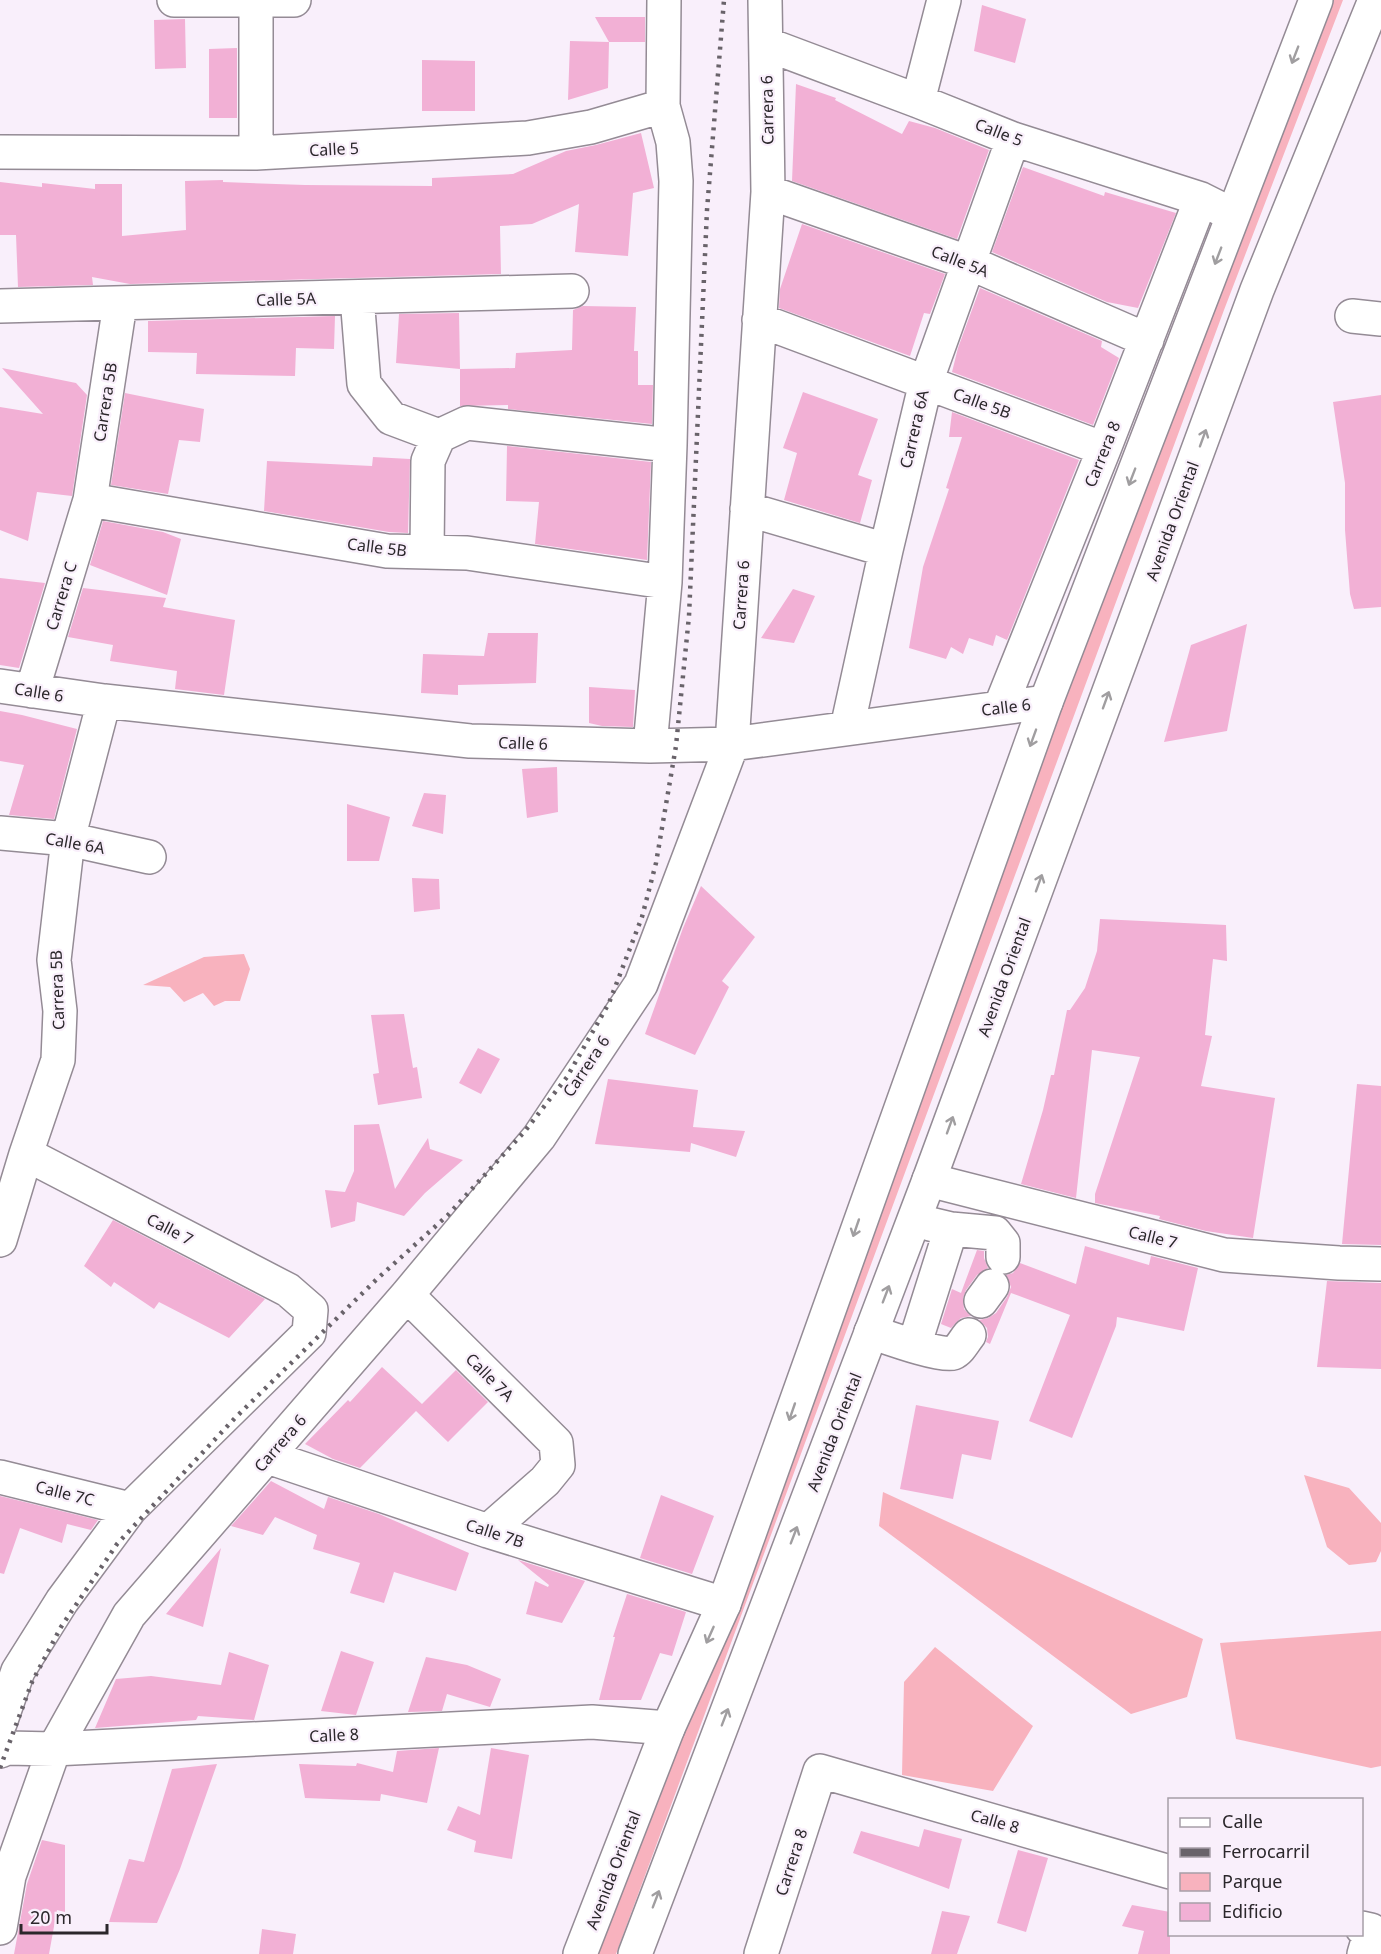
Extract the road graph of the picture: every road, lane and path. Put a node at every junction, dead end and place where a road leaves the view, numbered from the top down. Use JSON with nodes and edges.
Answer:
{"nodes":[{"id":1,"x":174,"y":0,"type":"edge"},
{"id":2,"x":256,"y":0,"type":"edge"},
{"id":3,"x":294,"y":0,"type":"edge"},
{"id":4,"x":664,"y":0,"type":"edge"},
{"id":5,"x":765,"y":0,"type":"edge"},
{"id":6,"x":944,"y":0,"type":"edge"},
{"id":7,"x":1316,"y":0,"type":"edge"},
{"id":8,"x":1375,"y":0,"type":"edge"},
{"id":9,"x":766,"y":44,"type":"junction"},
{"id":10,"x":918,"y":100,"type":"junction"},
{"id":11,"x":663,"y":106,"type":"junction"},
{"id":12,"x":1013,"y":139,"type":"junction"},
{"id":13,"x":0,"y":152,"type":"edge"},
{"id":14,"x":256,"y":153,"type":"junction"},
{"id":15,"x":768,"y":192,"type":"junction"},
{"id":16,"x":1201,"y":199,"type":"junction"},
{"id":17,"x":1233,"y":215,"type":"junction"},
{"id":18,"x":970,"y":263,"type":"junction"},
{"id":19,"x":572,"y":291,"type":"dead end"},
{"id":20,"x":357,"y":297,"type":"junction"},
{"id":21,"x":120,"y":304,"type":"junction"},
{"id":22,"x":0,"y":306,"type":"edge"},
{"id":23,"x":759,"y":320,"type":"junction"},
{"id":24,"x":1146,"y":340,"type":"junction"},
{"id":25,"x":926,"y":382,"type":"junction"},
{"id":26,"x":439,"y":436,"type":"junction"},
{"id":27,"x":670,"y":445,"type":"junction"},
{"id":28,"x":1104,"y":448,"type":"junction"},
{"id":29,"x":90,"y":500,"type":"junction"},
{"id":30,"x":747,"y":509,"type":"junction"},
{"id":31,"x":886,"y":550,"type":"junction"},
{"id":32,"x":427,"y":552,"type":"junction"},
{"id":33,"x":665,"y":582,"type":"junction"},
{"id":34,"x":0,"y":686,"type":"edge"},
{"id":35,"x":32,"y":691,"type":"junction"},
{"id":36,"x":104,"y":702,"type":"junction"},
{"id":37,"x":1046,"y":702,"type":"junction"},
{"id":38,"x":1000,"y":708,"type":"junction"},
{"id":39,"x":847,"y":728,"type":"junction"},
{"id":40,"x":732,"y":744,"type":"junction"},
{"id":41,"x":650,"y":746,"type":"junction"},
{"id":42,"x":0,"y":833,"type":"edge"},
{"id":43,"x":68,"y":839,"type":"junction"},
{"id":44,"x":149,"y":857,"type":"dead end"},
{"id":45,"x":26,"y":1154,"type":"junction"},
{"id":46,"x":929,"y":1180,"type":"junction"},
{"id":47,"x":914,"y":1220,"type":"junction"},
{"id":48,"x":951,"y":1229,"type":"junction"},
{"id":49,"x":0,"y":1240,"type":"edge"},
{"id":50,"x":1381,"y":1264,"type":"edge"},
{"id":51,"x":992,"y":1281,"type":"dead end"},
{"id":52,"x":407,"y":1295,"type":"junction"},
{"id":53,"x":871,"y":1332,"type":"junction"},
{"id":54,"x":969,"y":1335,"type":"dead end"},
{"id":55,"x":914,"y":1346,"type":"junction"},
{"id":56,"x":268,"y":1457,"type":"junction"},
{"id":57,"x":0,"y":1478,"type":"edge"},
{"id":58,"x":130,"y":1509,"type":"junction"},
{"id":59,"x":488,"y":1532,"type":"junction"},
{"id":60,"x":724,"y":1604,"type":"junction"},
{"id":61,"x":0,"y":1723,"type":"edge"},
{"id":62,"x":668,"y":1728,"type":"junction"},
{"id":63,"x":54,"y":1749,"type":"junction"},
{"id":64,"x":0,"y":1751,"type":"edge"},
{"id":65,"x":820,"y":1771,"type":"joint"},
{"id":66,"x":1168,"y":1871,"type":"edge"},
{"id":67,"x":0,"y":1928,"type":"edge"},
{"id":68,"x":765,"y":1953,"type":"edge"},
{"id":69,"x":580,"y":1954,"type":"edge"},
{"id":70,"x":635,"y":1954,"type":"edge"}],
"edges":[{"from":1,"to":2,"type":"street"},
{"from":2,"to":3,"type":"street"},
{"from":2,"to":14,"type":"street"},
{"from":4,"to":11,"type":"street"},
{"from":5,"to":9,"type":"street","name":"Carrera 6"},
{"from":6,"to":10,"type":"street"},
{"from":7,"to":17,"type":"street","name":"Avenida Oriental","one_way":true},
{"from":46,"to":8,"type":"street","name":"Avenida Oriental","one_way":true},
{"from":9,"to":10,"type":"street","name":"Calle 5"},
{"from":9,"to":15,"type":"street","name":"Carrera 6"},
{"from":10,"to":12,"type":"street","name":"Calle 5"},
{"from":11,"to":14,"type":"street","name":"Calle 5"},
{"from":11,"to":27,"type":"street"},
{"from":12,"to":16,"type":"street","name":"Calle 5"},
{"from":12,"to":18,"type":"street","name":"Carrera 6A"},
{"from":13,"to":14,"type":"street","name":"Calle 5"},
{"from":15,"to":18,"type":"street","name":"Calle 5A"},
{"from":15,"to":23,"type":"street","name":"Carrera 6"},
{"from":16,"to":17,"type":"street","name":"Calle 5"},
{"from":16,"to":24,"type":"street","name":"Carrera 8"},
{"from":17,"to":37,"type":"street","name":"Avenida Oriental","one_way":true},
{"from":18,"to":24,"type":"street","name":"Calle 5A"},
{"from":18,"to":25,"type":"street","name":"Carrera 6A"},
{"from":19,"to":20,"type":"street","name":"Calle 5A"},
{"from":20,"to":21,"type":"street","name":"Calle 5A"},
{"from":20,"to":26,"type":"street"},
{"from":21,"to":22,"type":"street","name":"Calle 5A"},
{"from":21,"to":29,"type":"street","name":"Carrera 5B"},
{"from":23,"to":25,"type":"street","name":"Calle 5B"},
{"from":23,"to":30,"type":"street","name":"Carrera 6"},
{"from":24,"to":28,"type":"street","name":"Carrera 8"},
{"from":25,"to":28,"type":"street","name":"Calle 5B"},
{"from":25,"to":31,"type":"street","name":"Carrera 6A"},
{"from":26,"to":27,"type":"street"},
{"from":26,"to":32,"type":"street"},
{"from":27,"to":33,"type":"street"},
{"from":28,"to":38,"type":"street","name":"Carrera 8"},
{"from":29,"to":32,"type":"street","name":"Calle 5B"},
{"from":29,"to":35,"type":"street","name":"Carrera C"},
{"from":30,"to":31,"type":"street"},
{"from":30,"to":40,"type":"street","name":"Carrera 6"},
{"from":31,"to":39,"type":"street","name":"Carrera 6A"},
{"from":32,"to":33,"type":"street","name":"Calle 5B"},
{"from":33,"to":41,"type":"street"},
{"from":34,"to":35,"type":"street","name":"Calle 6"},
{"from":35,"to":36,"type":"street","name":"Calle 6"},
{"from":36,"to":41,"type":"street","name":"Calle 6"},
{"from":36,"to":43,"type":"street","name":"Carrera 5B"},
{"from":37,"to":38,"type":"street","name":"Calle 6"},
{"from":37,"to":60,"type":"street","name":"Avenida Oriental","one_way":true},
{"from":38,"to":39,"type":"street","name":"Calle 6"},
{"from":39,"to":40,"type":"street","name":"Calle 6"},
{"from":40,"to":41,"type":"street","name":"Calle 6"},
{"from":40,"to":52,"type":"street","name":"Carrera 6"},
{"from":42,"to":43,"type":"street","name":"Calle 6A"},
{"from":43,"to":44,"type":"street","name":"Calle 6A"},
{"from":43,"to":45,"type":"street","name":"Carrera 5B"},
{"from":45,"to":49,"type":"street","name":"Carrera 5B"},
{"from":45,"to":58,"type":"street","name":"Calle 7"},
{"from":46,"to":47,"type":"street","name":"Avenida Oriental"},
{"from":46,"to":50,"type":"street","name":"Calle 7"},
{"from":47,"to":48,"type":"street"},
{"from":53,"to":47,"type":"street","name":"Avenida Oriental","one_way":true},
{"from":48,"to":51,"type":"street"},
{"from":48,"to":55,"type":"street"},
{"from":52,"to":56,"type":"street","name":"Carrera 6"},
{"from":52,"to":59,"type":"street","name":"Calle 7A"},
{"from":53,"to":55,"type":"street"},
{"from":70,"to":53,"type":"street","name":"Avenida Oriental","one_way":true},
{"from":54,"to":55,"type":"street"},
{"from":56,"to":59,"type":"street","name":"Calle 7B"},
{"from":56,"to":63,"type":"street","name":"Carrera 6"},
{"from":57,"to":58,"type":"street","name":"Calle 7C"},
{"from":58,"to":61,"type":"street"},
{"from":59,"to":60,"type":"street","name":"Calle 7B"},
{"from":60,"to":62,"type":"street","name":"Avenida Oriental","one_way":true},
{"from":62,"to":63,"type":"street","name":"Calle 8"},
{"from":62,"to":69,"type":"street","name":"Avenida Oriental"},
{"from":63,"to":64,"type":"street","name":"Calle 8"},
{"from":63,"to":67,"type":"street","name":"Carrera 6"},
{"from":65,"to":66,"type":"street","name":"Calle 8"},
{"from":65,"to":68,"type":"street","name":"Carrera 8"}]}
